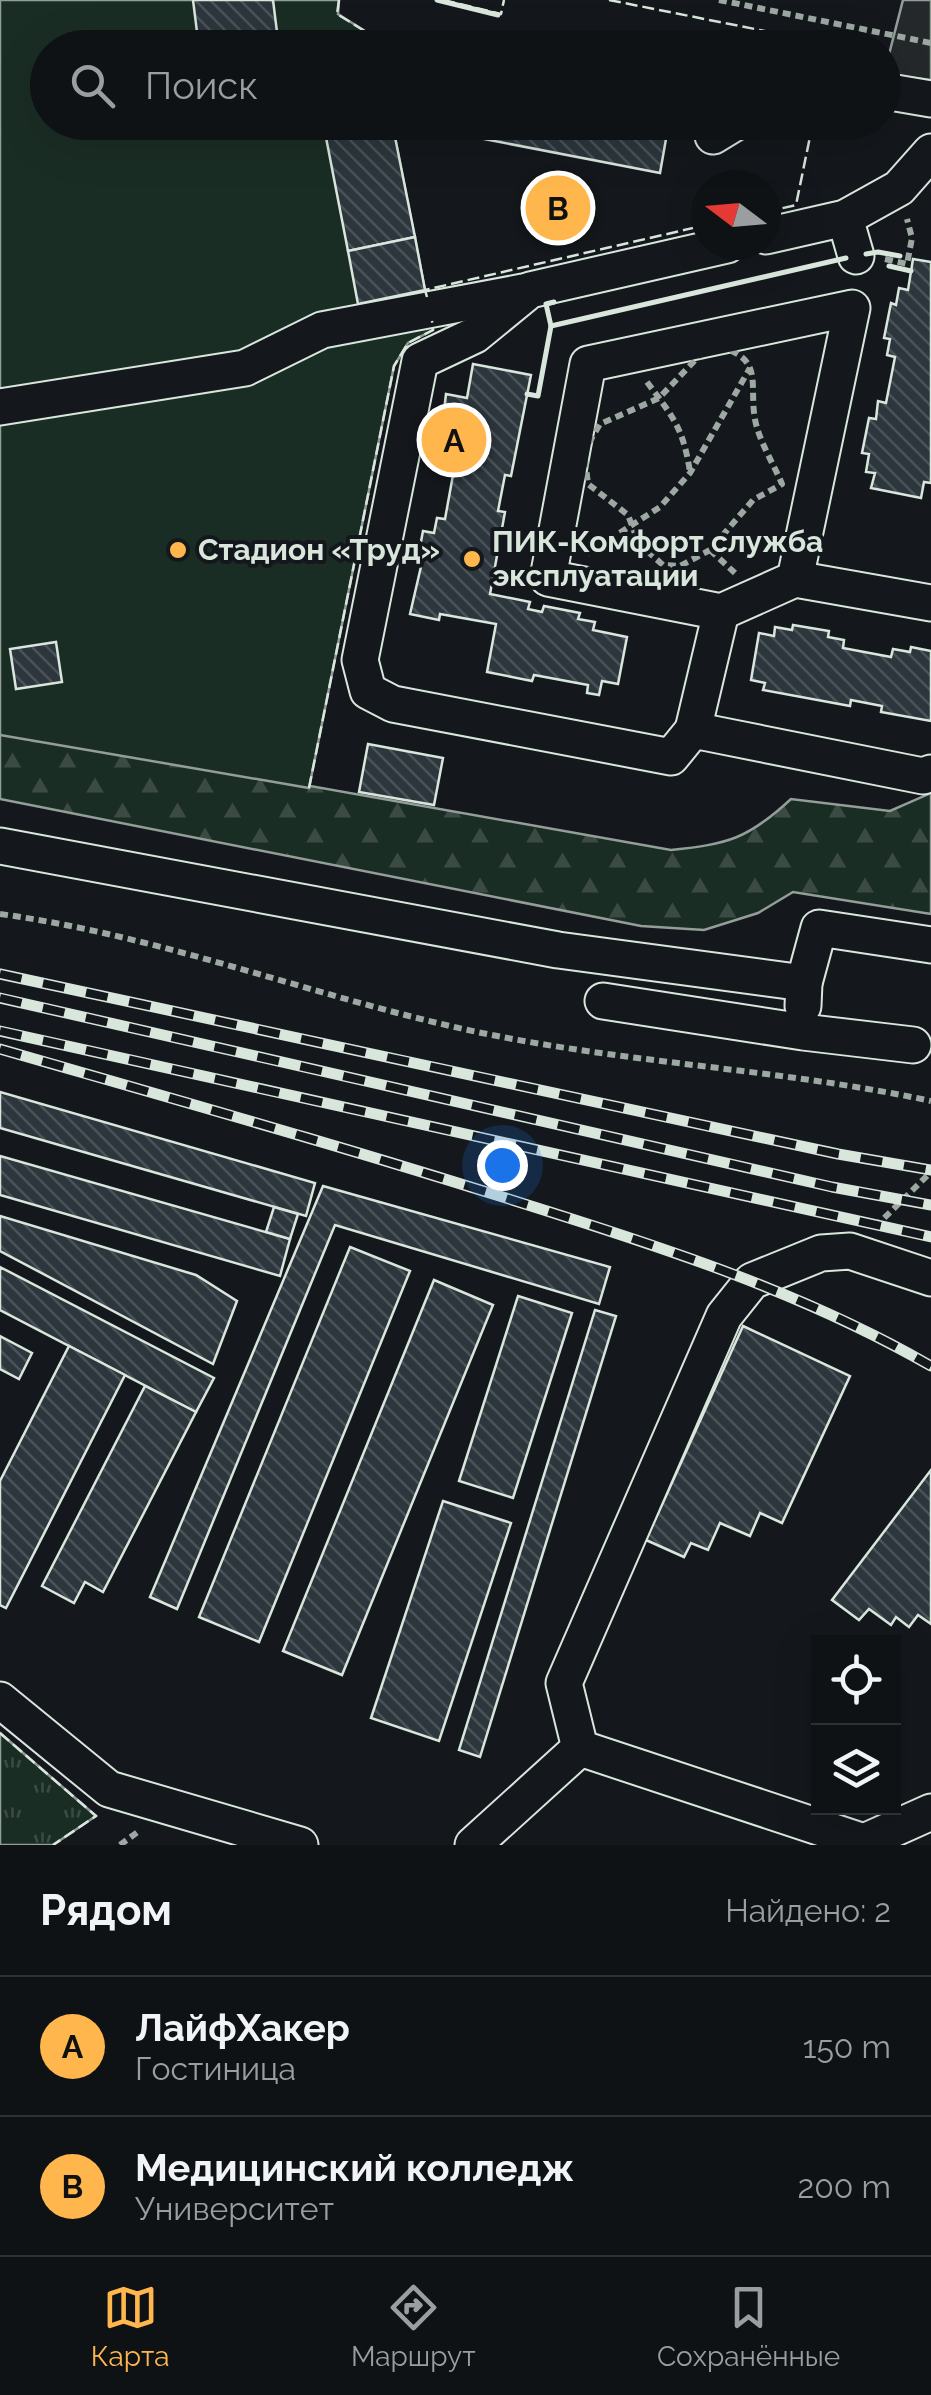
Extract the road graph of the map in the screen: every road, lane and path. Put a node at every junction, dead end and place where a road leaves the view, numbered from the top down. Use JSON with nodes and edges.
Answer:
{"nodes":[{"id":1,"x":719,"y":0,"type":"edge"},
{"id":2,"x":867,"y":30,"type":"edge"},
{"id":3,"x":901,"y":37,"type":"edge"},
{"id":4,"x":931,"y":43,"type":"edge"},
{"id":5,"x":901,"y":94,"type":"edge"},
{"id":6,"x":931,"y":99,"type":"edge"},
{"id":7,"x":931,"y":152,"type":"edge"},
{"id":8,"x":899,"y":188,"type":"junction"},
{"id":9,"x":845,"y":218,"type":"junction"},
{"id":10,"x":781,"y":233,"type":"edge"},
{"id":11,"x":691,"y":253,"type":"edge"},
{"id":12,"x":870,"y":257,"type":"joint"},
{"id":13,"x":530,"y":290,"type":"junction"},
{"id":14,"x":627,"y":356,"type":"junction"},
{"id":15,"x":751,"y":366,"type":"junction"},
{"id":16,"x":659,"y":398,"type":"junction"},
{"id":17,"x":0,"y":407,"type":"edge"},
{"id":18,"x":690,"y":473,"type":"junction"},
{"id":19,"x":632,"y":527,"type":"junction"},
{"id":20,"x":548,"y":578,"type":"junction"},
{"id":21,"x":795,"y":579,"type":"junction"},
{"id":22,"x":931,"y":603,"type":"edge"},
{"id":23,"x":721,"y":612,"type":"junction"},
{"id":24,"x":693,"y":730,"type":"junction"},
{"id":25,"x":931,"y":774,"type":"edge"},
{"id":26,"x":0,"y":846,"type":"edge"},
{"id":27,"x":0,"y":914,"type":"edge"},
{"id":28,"x":931,"y":945,"type":"edge"},
{"id":29,"x":804,"y":983,"type":"junction"},
{"id":30,"x":603,"y":1001,"type":"dead end"},
{"id":31,"x":803,"y":1032,"type":"junction"},
{"id":32,"x":914,"y":1045,"type":"dead end"},
{"id":33,"x":931,"y":1102,"type":"edge"},
{"id":34,"x":931,"y":1172,"type":"edge"},
{"id":35,"x":850,"y":1251,"type":"junction"},
{"id":36,"x":931,"y":1278,"type":"edge"},
{"id":37,"x":0,"y":1700,"type":"edge"},
{"id":38,"x":580,"y":1748,"type":"junction"},
{"id":39,"x":931,"y":1812,"type":"edge"},
{"id":40,"x":300,"y":1845,"type":"edge"},
{"id":41,"x":473,"y":1845,"type":"edge"}],
"edges":[{"from":1,"to":2,"type":"path"},
{"from":3,"to":4,"type":"path"},
{"from":5,"to":6,"type":"lane"},
{"from":7,"to":8,"type":"lane"},
{"from":8,"to":9,"type":"lane"},
{"from":8,"to":12,"type":"path"},
{"from":9,"to":10,"type":"lane"},
{"from":9,"to":12,"type":"lane"},
{"from":11,"to":13,"type":"lane"},
{"from":13,"to":17,"type":"lane"},
{"from":13,"to":24,"type":"lane"},
{"from":14,"to":16,"type":"path"},
{"from":14,"to":20,"type":"lane"},
{"from":14,"to":21,"type":"lane"},
{"from":15,"to":16,"type":"path"},
{"from":15,"to":18,"type":"path"},
{"from":15,"to":19,"type":"path"},
{"from":16,"to":18,"type":"path"},
{"from":16,"to":19,"type":"path"},
{"from":18,"to":19,"type":"path"},
{"from":19,"to":20,"type":"path"},
{"from":20,"to":23,"type":"lane"},
{"from":21,"to":22,"type":"lane"},
{"from":21,"to":23,"type":"lane"},
{"from":23,"to":24,"type":"lane"},
{"from":24,"to":25,"type":"lane"},
{"from":26,"to":29,"type":"lane"},
{"from":27,"to":33,"type":"path"},
{"from":28,"to":29,"type":"lane"},
{"from":29,"to":31,"type":"lane"},
{"from":30,"to":31,"type":"lane"},
{"from":31,"to":32,"type":"lane"},
{"from":34,"to":35,"type":"path"},
{"from":35,"to":36,"type":"lane"},
{"from":35,"to":38,"type":"lane"},
{"from":37,"to":40,"type":"lane"},
{"from":38,"to":39,"type":"lane"},
{"from":38,"to":41,"type":"lane"}]}
